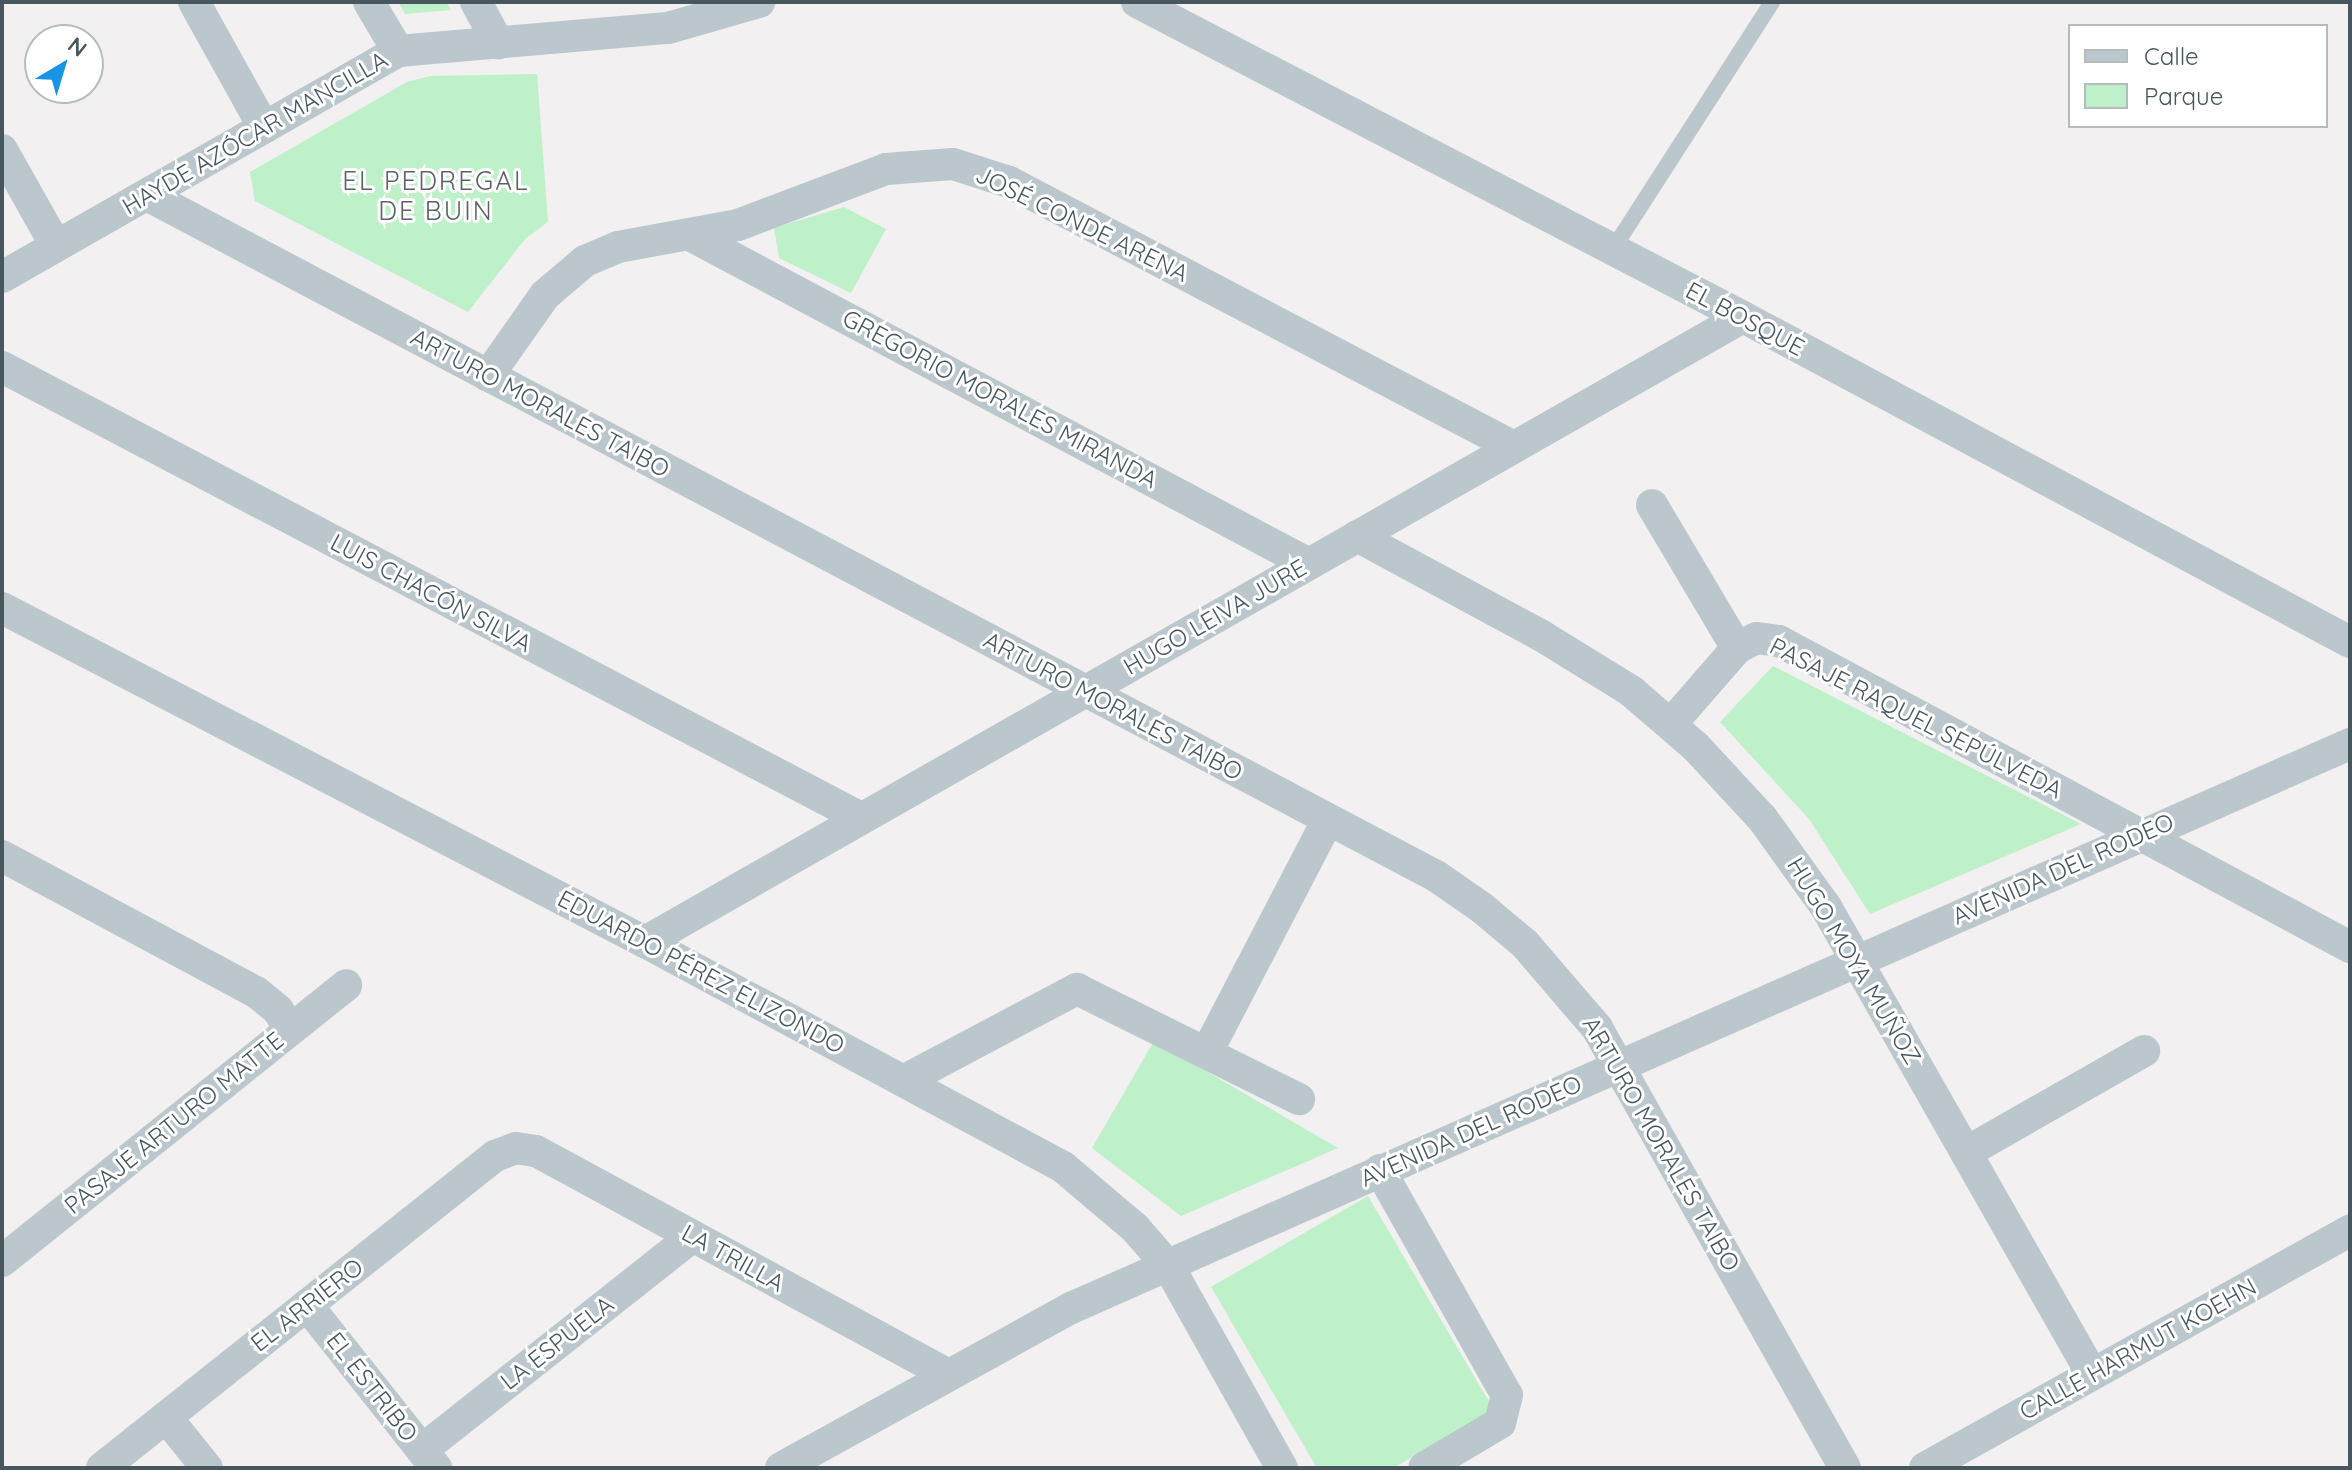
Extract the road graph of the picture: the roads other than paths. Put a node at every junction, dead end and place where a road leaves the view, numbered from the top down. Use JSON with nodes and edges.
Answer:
{"nodes":[{"id":1,"x":194,"y":2,"type":"edge"},
{"id":2,"x":369,"y":2,"type":"edge"},
{"id":3,"x":476,"y":2,"type":"edge"},
{"id":4,"x":710,"y":2,"type":"edge"},
{"id":5,"x":759,"y":2,"type":"edge"},
{"id":6,"x":1137,"y":2,"type":"edge"},
{"id":7,"x":1772,"y":2,"type":"edge"},
{"id":8,"x":668,"y":28,"type":"junction"},
{"id":9,"x":498,"y":43,"type":"junction"},
{"id":10,"x":398,"y":51,"type":"junction"},
{"id":11,"x":264,"y":128,"type":"junction"},
{"id":12,"x":2,"y":150,"type":"edge"},
{"id":13,"x":147,"y":195,"type":"junction"},
{"id":14,"x":690,"y":235,"type":"junction"},
{"id":15,"x":56,"y":246,"type":"junction"},
{"id":16,"x":1613,"y":249,"type":"junction"},
{"id":17,"x":2,"y":277,"type":"edge"},
{"id":18,"x":1743,"y":317,"type":"junction"},
{"id":19,"x":2,"y":367,"type":"edge"},
{"id":20,"x":488,"y":376,"type":"junction"},
{"id":21,"x":1514,"y":447,"type":"junction"},
{"id":22,"x":1652,"y":505,"type":"dead end"},
{"id":23,"x":1357,"y":536,"type":"junction"},
{"id":24,"x":1309,"y":564,"type":"junction"},
{"id":25,"x":2,"y":608,"type":"edge"},
{"id":26,"x":2350,"y":642,"type":"edge"},
{"id":27,"x":1737,"y":648,"type":"junction"},
{"id":28,"x":1084,"y":692,"type":"junction"},
{"id":29,"x":1671,"y":724,"type":"junction"},
{"id":30,"x":2350,"y":744,"type":"edge"},
{"id":31,"x":861,"y":818,"type":"junction"},
{"id":32,"x":1328,"y":820,"type":"junction"},
{"id":33,"x":2140,"y":835,"type":"junction"},
{"id":34,"x":2,"y":856,"type":"edge"},
{"id":35,"x":645,"y":942,"type":"junction"},
{"id":36,"x":2350,"y":947,"type":"edge"},
{"id":37,"x":1857,"y":959,"type":"junction"},
{"id":38,"x":346,"y":985,"type":"dead end"},
{"id":39,"x":290,"y":1029,"type":"junction"},
{"id":40,"x":2144,"y":1051,"type":"dead end"},
{"id":41,"x":1207,"y":1052,"type":"junction"},
{"id":42,"x":1620,"y":1065,"type":"junction"},
{"id":43,"x":905,"y":1080,"type":"junction"},
{"id":44,"x":1299,"y":1099,"type":"dead end"},
{"id":45,"x":516,"y":1148,"type":"joint"},
{"id":46,"x":1967,"y":1152,"type":"junction"},
{"id":47,"x":1380,"y":1170,"type":"junction"},
{"id":48,"x":2350,"y":1230,"type":"edge"},
{"id":49,"x":693,"y":1236,"type":"junction"},
{"id":50,"x":9,"y":1247,"type":"edge"},
{"id":51,"x":1169,"y":1267,"type":"junction"},
{"id":52,"x":307,"y":1305,"type":"junction"},
{"id":53,"x":2092,"y":1374,"type":"junction"},
{"id":54,"x":948,"y":1375,"type":"junction"},
{"id":55,"x":166,"y":1417,"type":"junction"},
{"id":56,"x":429,"y":1459,"type":"edge"},
{"id":57,"x":102,"y":1468,"type":"edge"},
{"id":58,"x":207,"y":1468,"type":"edge"},
{"id":59,"x":781,"y":1468,"type":"edge"},
{"id":60,"x":1282,"y":1468,"type":"edge"},
{"id":61,"x":1424,"y":1468,"type":"edge"},
{"id":62,"x":1845,"y":1468,"type":"edge"},
{"id":63,"x":1925,"y":1468,"type":"edge"}],
"edges":[{"from":1,"to":11,"type":"street"},
{"from":2,"to":10,"type":"street"},
{"from":3,"to":9,"type":"street"},
{"from":4,"to":8,"type":"street","name":"HAYDE AZÓCAR MANCILLA"},
{"from":5,"to":8,"type":"street","name":"HAYDE AZÓCAR MANCILLA"},
{"from":6,"to":16,"type":"street","name":"EL BOSQUE"},
{"from":7,"to":16,"type":"lane"},
{"from":8,"to":9,"type":"street","name":"HAYDE AZÓCAR MANCILLA"},
{"from":9,"to":10,"type":"street","name":"HAYDE AZÓCAR MANCILLA"},
{"from":10,"to":11,"type":"street","name":"HAYDE AZÓCAR MANCILLA"},
{"from":11,"to":13,"type":"street","name":"HAYDE AZÓCAR MANCILLA"},
{"from":12,"to":15,"type":"street"},
{"from":13,"to":15,"type":"street","name":"HAYDE AZÓCAR MANCILLA"},
{"from":13,"to":20,"type":"street","name":"ARTURO MORALES TAIBO"},
{"from":14,"to":20,"type":"street","name":"JOSÉ CONDE ARENA"},
{"from":14,"to":21,"type":"street","name":"JOSÉ CONDE ARENA"},
{"from":14,"to":24,"type":"street","name":"GREGORIO MORALES MIRANDA"},
{"from":15,"to":17,"type":"street","name":"HAYDE AZÓCAR MANCILLA"},
{"from":16,"to":18,"type":"street","name":"EL BOSQUE"},
{"from":18,"to":21,"type":"street","name":"HUGO LEIVA JURE"},
{"from":18,"to":26,"type":"street","name":"EL BOSQUE"},
{"from":19,"to":31,"type":"street","name":"LUIS CHACÓN SILVA"},
{"from":20,"to":28,"type":"street","name":"ARTURO MORALES TAIBO"},
{"from":21,"to":23,"type":"street","name":"HUGO LEIVA JURE"},
{"from":22,"to":27,"type":"street"},
{"from":23,"to":24,"type":"street","name":"HUGO LEIVA JURE"},
{"from":23,"to":29,"type":"street","name":"HUGO MOYA MUÑOZ"},
{"from":24,"to":28,"type":"street","name":"HUGO LEIVA JURE"},
{"from":25,"to":35,"type":"street","name":"EDUARDO PÉREZ ELIZONDO"},
{"from":27,"to":29,"type":"street","name":"PASAJE RAQUEL SEPÚLVEDA"},
{"from":27,"to":33,"type":"street","name":"PASAJE RAQUEL SEPÚLVEDA"},
{"from":28,"to":31,"type":"street","name":"HUGO LEIVA JURE"},
{"from":28,"to":32,"type":"street","name":"ARTURO MORALES TAIBO"},
{"from":29,"to":37,"type":"street","name":"HUGO MOYA MUÑOZ"},
{"from":30,"to":33,"type":"street","name":"AVENIDA DEL RODEO"},
{"from":31,"to":35,"type":"street","name":"HUGO LEIVA JURE"},
{"from":32,"to":41,"type":"street"},
{"from":32,"to":42,"type":"street","name":"ARTURO MORALES TAIBO"},
{"from":33,"to":36,"type":"street","name":"PASAJE RAQUEL SEPÚLVEDA"},
{"from":33,"to":37,"type":"street","name":"AVENIDA DEL RODEO"},
{"from":34,"to":39,"type":"street"},
{"from":35,"to":43,"type":"street","name":"EDUARDO PÉREZ ELIZONDO"},
{"from":37,"to":42,"type":"street","name":"AVENIDA DEL RODEO"},
{"from":37,"to":46,"type":"street","name":"HUGO MOYA MUÑOZ"},
{"from":38,"to":39,"type":"street","name":"PASAJE ARTURO MATTE"},
{"from":39,"to":50,"type":"street","name":"PASAJE ARTURO MATTE"},
{"from":40,"to":46,"type":"street"},
{"from":41,"to":43,"type":"street"},
{"from":41,"to":44,"type":"street"},
{"from":42,"to":47,"type":"street","name":"AVENIDA DEL RODEO"},
{"from":42,"to":62,"type":"street","name":"ARTURO MORALES TAIBO"},
{"from":43,"to":51,"type":"street","name":"EDUARDO PÉREZ ELIZONDO"},
{"from":45,"to":49,"type":"street","name":"LA TRILLA"},
{"from":45,"to":52,"type":"street","name":"EL ARRIERO"},
{"from":46,"to":53,"type":"street","name":"HUGO MOYA MUÑOZ"},
{"from":47,"to":51,"type":"street","name":"AVENIDA DEL RODEO"},
{"from":47,"to":61,"type":"street"},
{"from":48,"to":53,"type":"street","name":"CALLE HARMUT KOEHN"},
{"from":49,"to":54,"type":"street","name":"LA TRILLA"},
{"from":49,"to":56,"type":"street","name":"LA ESPUELA"},
{"from":51,"to":54,"type":"street","name":"AVENIDA DEL RODEO"},
{"from":51,"to":60,"type":"street","name":"EDUARDO PÉREZ ELIZONDO"},
{"from":52,"to":55,"type":"street","name":"EL ARRIERO"},
{"from":52,"to":56,"type":"street","name":"EL ESTRIBO"},
{"from":53,"to":63,"type":"street","name":"CALLE HARMUT KOEHN"},
{"from":54,"to":59,"type":"street","name":"AVENIDA DEL RODEO"},
{"from":55,"to":57,"type":"street","name":"EL ARRIERO"},
{"from":55,"to":58,"type":"street"}]}
